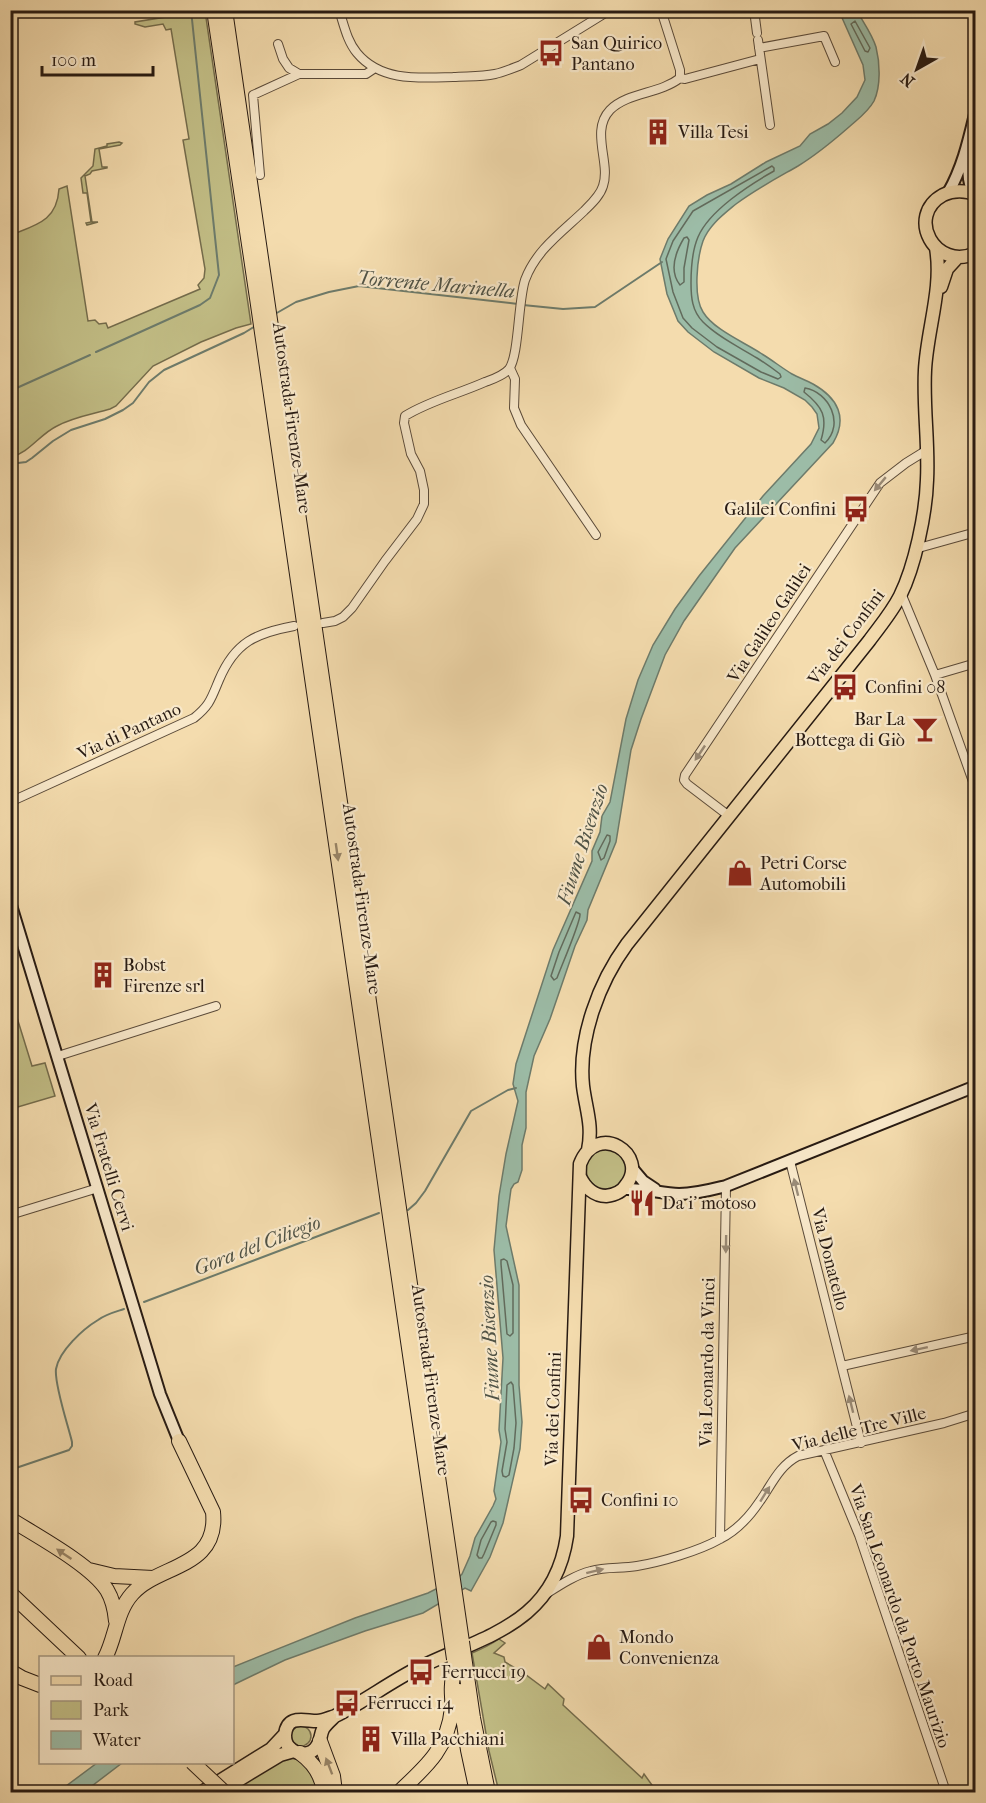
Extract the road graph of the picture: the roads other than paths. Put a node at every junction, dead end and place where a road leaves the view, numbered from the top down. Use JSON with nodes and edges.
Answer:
{"nodes":[{"id":1,"x":214,"y":10,"type":"edge"},
{"id":2,"x":225,"y":10,"type":"edge"},
{"id":3,"x":339,"y":10,"type":"edge"},
{"id":4,"x":610,"y":10,"type":"edge"},
{"id":5,"x":661,"y":10,"type":"edge"},
{"id":6,"x":754,"y":10,"type":"edge"},
{"id":7,"x":758,"y":40,"type":"junction"},
{"id":8,"x":279,"y":44,"type":"dead end"},
{"id":9,"x":760,"y":59,"type":"junction"},
{"id":10,"x":835,"y":62,"type":"dead end"},
{"id":11,"x":375,"y":68,"type":"junction"},
{"id":12,"x":298,"y":74,"type":"junction"},
{"id":13,"x":680,"y":78,"type":"junction"},
{"id":14,"x":975,"y":110,"type":"edge"},
{"id":15,"x":770,"y":125,"type":"dead end"},
{"id":16,"x":967,"y":146,"type":"junction"},
{"id":17,"x":260,"y":175,"type":"dead end"},
{"id":18,"x":948,"y":193,"type":"junction"},
{"id":19,"x":974,"y":194,"type":"edge"},
{"id":20,"x":936,"y":248,"type":"junction"},
{"id":21,"x":975,"y":253,"type":"edge"},
{"id":22,"x":958,"y":258,"type":"junction"},
{"id":23,"x":261,"y":294,"type":"junction"},
{"id":24,"x":934,"y":309,"type":"junction"},
{"id":25,"x":510,"y":368,"type":"junction"},
{"id":26,"x":927,"y":450,"type":"junction"},
{"id":27,"x":975,"y":532,"type":"edge"},
{"id":28,"x":596,"y":535,"type":"dead end"},
{"id":29,"x":915,"y":549,"type":"junction"},
{"id":30,"x":901,"y":594,"type":"junction"},
{"id":31,"x":323,"y":623,"type":"dead end"},
{"id":32,"x":294,"y":626,"type":"dead end"},
{"id":33,"x":975,"y":663,"type":"edge"},
{"id":34,"x":935,"y":675,"type":"junction"},
{"id":35,"x":975,"y":790,"type":"edge"},
{"id":36,"x":10,"y":802,"type":"edge"},
{"id":37,"x":729,"y":816,"type":"junction"},
{"id":38,"x":10,"y":902,"type":"edge"},
{"id":39,"x":216,"y":1006,"type":"dead end"},
{"id":40,"x":58,"y":1056,"type":"junction"},
{"id":41,"x":975,"y":1086,"type":"edge"},
{"id":42,"x":584,"y":1095,"type":"junction"},
{"id":43,"x":609,"y":1143,"type":"junction"},
{"id":44,"x":588,"y":1150,"type":"junction"},
{"id":45,"x":790,"y":1161,"type":"junction"},
{"id":46,"x":632,"y":1168,"type":"junction"},
{"id":47,"x":580,"y":1177,"type":"junction"},
{"id":48,"x":726,"y":1186,"type":"junction"},
{"id":49,"x":98,"y":1188,"type":"junction"},
{"id":50,"x":623,"y":1190,"type":"junction"},
{"id":51,"x":657,"y":1191,"type":"junction"},
{"id":52,"x":601,"y":1195,"type":"junction"},
{"id":53,"x":10,"y":1215,"type":"edge"},
{"id":54,"x":578,"y":1219,"type":"junction"},
{"id":55,"x":975,"y":1336,"type":"edge"},
{"id":56,"x":842,"y":1366,"type":"junction"},
{"id":57,"x":975,"y":1413,"type":"edge"},
{"id":58,"x":179,"y":1441,"type":"joint"},
{"id":59,"x":861,"y":1443,"type":"junction"},
{"id":60,"x":824,"y":1450,"type":"junction"},
{"id":61,"x":10,"y":1519,"type":"edge"},
{"id":62,"x":720,"y":1539,"type":"junction"},
{"id":63,"x":88,"y":1570,"type":"junction"},
{"id":64,"x":155,"y":1578,"type":"junction"},
{"id":65,"x":10,"y":1593,"type":"edge"},
{"id":66,"x":542,"y":1596,"type":"junction"},
{"id":67,"x":115,"y":1632,"type":"junction"},
{"id":68,"x":458,"y":1654,"type":"junction"},
{"id":69,"x":77,"y":1656,"type":"edge"},
{"id":70,"x":106,"y":1656,"type":"edge"},
{"id":71,"x":10,"y":1671,"type":"edge"},
{"id":72,"x":39,"y":1685,"type":"edge"},
{"id":73,"x":335,"y":1716,"type":"junction"},
{"id":74,"x":310,"y":1720,"type":"junction"},
{"id":75,"x":285,"y":1734,"type":"junction"},
{"id":76,"x":320,"y":1738,"type":"junction"},
{"id":77,"x":297,"y":1752,"type":"junction"},
{"id":78,"x":194,"y":1764,"type":"edge"},
{"id":79,"x":202,"y":1792,"type":"edge"},
{"id":80,"x":219,"y":1792,"type":"edge"},
{"id":81,"x":224,"y":1792,"type":"edge"},
{"id":82,"x":324,"y":1792,"type":"edge"},
{"id":83,"x":335,"y":1792,"type":"edge"},
{"id":84,"x":399,"y":1792,"type":"edge"},
{"id":85,"x":477,"y":1792,"type":"edge"},
{"id":86,"x":488,"y":1792,"type":"edge"},
{"id":87,"x":946,"y":1792,"type":"edge"}],
"edges":[{"from":1,"to":23,"type":"highway","name":"Autostrada Firenze-Mare"},
{"from":2,"to":23,"type":"highway","name":"Autostrada Firenze-Mare"},
{"from":3,"to":11,"type":"street"},
{"from":4,"to":11,"type":"street"},
{"from":5,"to":13,"type":"street"},
{"from":6,"to":7,"type":"street"},
{"from":7,"to":9,"type":"street"},
{"from":7,"to":10,"type":"street"},
{"from":8,"to":12,"type":"street"},
{"from":9,"to":13,"type":"street"},
{"from":9,"to":15,"type":"street"},
{"from":11,"to":12,"type":"street"},
{"from":12,"to":17,"type":"street"},
{"from":13,"to":25,"type":"street"},
{"from":14,"to":16,"type":"street","name":"Via dei Confini"},
{"from":16,"to":18,"type":"street","name":"Via dei Confini"},
{"from":16,"to":19,"type":"street","name":"Via dei Confini"},
{"from":18,"to":19,"type":"main road","name":"Via dei Confini"},
{"from":18,"to":20,"type":"main road","name":"Via dei Confini"},
{"from":20,"to":22,"type":"main road"},
{"from":20,"to":24,"type":"main road","name":"Via dei Confini"},
{"from":21,"to":22,"type":"main road"},
{"from":22,"to":24,"type":"main road","name":"Via dei Confini"},
{"from":23,"to":68,"type":"highway","name":"Autostrada Firenze-Mare"},
{"from":24,"to":26,"type":"main road","name":"Via dei Confini"},
{"from":25,"to":28,"type":"street"},
{"from":25,"to":31,"type":"street"},
{"from":26,"to":29,"type":"main road","name":"Via dei Confini"},
{"from":26,"to":37,"type":"street","name":"Via Galileo Galilei","one_way":true},
{"from":27,"to":29,"type":"street"},
{"from":29,"to":30,"type":"main road","name":"Via dei Confini"},
{"from":30,"to":34,"type":"street"},
{"from":30,"to":37,"type":"main road","name":"Via dei Confini"},
{"from":32,"to":36,"type":"street","name":"Via di Pantano"},
{"from":33,"to":34,"type":"street"},
{"from":34,"to":35,"type":"street"},
{"from":37,"to":42,"type":"main road","name":"Via dei Confini"},
{"from":38,"to":40,"type":"street","name":"Via Fratelli Cervi"},
{"from":39,"to":40,"type":"street"},
{"from":40,"to":49,"type":"street","name":"Via Fratelli Cervi"},
{"from":41,"to":45,"type":"street"},
{"from":42,"to":43,"type":"main road","name":"Via dei Confini"},
{"from":42,"to":44,"type":"main road","name":"Via dei Confini"},
{"from":43,"to":44,"type":"main road"},
{"from":43,"to":46,"type":"main road","name":"Via dei Confini"},
{"from":44,"to":47,"type":"main road","name":"Via dei Confini"},
{"from":45,"to":48,"type":"street"},
{"from":56,"to":45,"type":"street","name":"Via Donatello","one_way":true},
{"from":46,"to":50,"type":"main road"},
{"from":46,"to":51,"type":"street"},
{"from":47,"to":52,"type":"main road"},
{"from":47,"to":54,"type":"main road","name":"Via dei Confini"},
{"from":48,"to":51,"type":"street"},
{"from":48,"to":62,"type":"street","name":"Via Leonardo da Vinci","one_way":true},
{"from":49,"to":53,"type":"street"},
{"from":49,"to":58,"type":"street","name":"Via Fratelli Cervi"},
{"from":50,"to":51,"type":"street"},
{"from":50,"to":52,"type":"main road"},
{"from":52,"to":54,"type":"main road"},
{"from":54,"to":66,"type":"main road","name":"Via dei Confini"},
{"from":55,"to":56,"type":"street","one_way":true},
{"from":59,"to":56,"type":"street","name":"Via Donatello","one_way":true},
{"from":57,"to":59,"type":"street","name":"Via delle Tre Ville"},
{"from":58,"to":64,"type":"highway"},
{"from":59,"to":60,"type":"street","name":"Via delle Tre Ville"},
{"from":62,"to":60,"type":"street","name":"Via delle Tre Ville","one_way":true},
{"from":60,"to":87,"type":"street","name":"Via San Leonardo da Porto Maurizio"},
{"from":63,"to":61,"type":"highway","one_way":true},
{"from":66,"to":62,"type":"street","name":"Via delle Tre Ville","one_way":true},
{"from":63,"to":64,"type":"highway"},
{"from":63,"to":67,"type":"highway"},
{"from":64,"to":67,"type":"highway"},
{"from":65,"to":69,"type":"highway"},
{"from":66,"to":73,"type":"main road","name":"Via dei Confini"},
{"from":67,"to":70,"type":"highway"},
{"from":68,"to":84,"type":"highway"},
{"from":68,"to":85,"type":"highway","name":"Autostrada Firenze-Mare"},
{"from":68,"to":86,"type":"highway","name":"Autostrada Firenze-Mare"},
{"from":71,"to":72,"type":"highway"},
{"from":73,"to":74,"type":"main road"},
{"from":73,"to":76,"type":"main road"},
{"from":74,"to":75,"type":"main road"},
{"from":74,"to":76,"type":"main road"},
{"from":75,"to":77,"type":"main road"},
{"from":75,"to":79,"type":"main road"},
{"from":76,"to":77,"type":"main road"},
{"from":83,"to":76,"type":"highway","one_way":true},
{"from":77,"to":80,"type":"main road"},
{"from":77,"to":82,"type":"highway"},
{"from":78,"to":81,"type":"highway","bridge":true}]}
